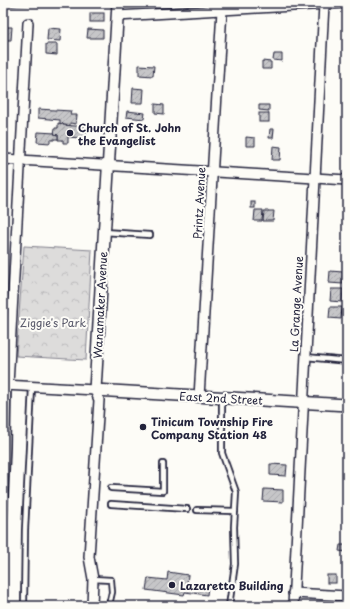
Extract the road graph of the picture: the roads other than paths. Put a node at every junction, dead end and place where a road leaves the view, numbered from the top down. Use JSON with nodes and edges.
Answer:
{"nodes":[{"id":1,"x":118,"y":3,"type":"edge"},
{"id":2,"x":347,"y":3,"type":"edge"},
{"id":3,"x":324,"y":4,"type":"junction"},
{"id":4,"x":222,"y":10,"type":"junction"},
{"id":5,"x":117,"y":16,"type":"junction"},
{"id":6,"x":28,"y":22,"type":"dead end"},
{"id":7,"x":3,"y":159,"type":"edge"},
{"id":8,"x":20,"y":160,"type":"junction"},
{"id":9,"x":108,"y":166,"type":"junction"},
{"id":10,"x":213,"y":172,"type":"junction"},
{"id":11,"x":315,"y":178,"type":"junction"},
{"id":12,"x":347,"y":180,"type":"edge"},
{"id":13,"x":104,"y":232,"type":"junction"},
{"id":14,"x":150,"y":235,"type":"dead end"},
{"id":15,"x":306,"y":357,"type":"junction"},
{"id":16,"x":347,"y":361,"type":"edge"},
{"id":17,"x":6,"y":385,"type":"edge"},
{"id":18,"x":32,"y":387,"type":"junction"},
{"id":19,"x":95,"y":390,"type":"junction"},
{"id":20,"x":199,"y":396,"type":"junction"},
{"id":21,"x":222,"y":398,"type":"junction"},
{"id":22,"x":303,"y":403,"type":"junction"},
{"id":23,"x":347,"y":405,"type":"edge"},
{"id":24,"x":5,"y":425,"type":"edge"},
{"id":25,"x":163,"y":464,"type":"dead end"},
{"id":26,"x":111,"y":488,"type":"dead end"},
{"id":27,"x":111,"y":504,"type":"dead end"},
{"id":28,"x":187,"y":509,"type":"dead end"},
{"id":29,"x":197,"y":510,"type":"dead end"},
{"id":30,"x":235,"y":511,"type":"junction"},
{"id":31,"x":3,"y":545,"type":"edge"},
{"id":32,"x":93,"y":579,"type":"junction"},
{"id":33,"x":293,"y":593,"type":"junction"},
{"id":34,"x":347,"y":596,"type":"edge"},
{"id":35,"x":24,"y":606,"type":"edge"},
{"id":36,"x":92,"y":606,"type":"edge"},
{"id":37,"x":98,"y":606,"type":"edge"},
{"id":38,"x":229,"y":606,"type":"edge"},
{"id":39,"x":293,"y":606,"type":"edge"}],
"edges":[{"from":1,"to":5,"type":"street","name":"Wanamaker Avenue"},
{"from":2,"to":3,"type":"street"},
{"from":3,"to":4,"type":"street"},
{"from":3,"to":11,"type":"street","name":"La Grange Avenue"},
{"from":4,"to":5,"type":"street"},
{"from":4,"to":10,"type":"street","name":"Printz Avenue"},
{"from":5,"to":9,"type":"street","name":"Wanamaker Avenue"},
{"from":6,"to":8,"type":"street"},
{"from":7,"to":8,"type":"street"},
{"from":8,"to":9,"type":"street"},
{"from":8,"to":17,"type":"street"},
{"from":9,"to":10,"type":"street"},
{"from":9,"to":13,"type":"street","name":"Wanamaker Avenue"},
{"from":10,"to":11,"type":"street"},
{"from":10,"to":20,"type":"street","name":"Printz Avenue"},
{"from":11,"to":12,"type":"street"},
{"from":11,"to":15,"type":"street","name":"La Grange Avenue"},
{"from":13,"to":14,"type":"lane"},
{"from":13,"to":19,"type":"street","name":"Wanamaker Avenue"},
{"from":15,"to":16,"type":"lane"},
{"from":15,"to":22,"type":"street","name":"La Grange Avenue"},
{"from":17,"to":18,"type":"street"},
{"from":17,"to":24,"type":"lane"},
{"from":18,"to":19,"type":"street"},
{"from":18,"to":35,"type":"lane"},
{"from":19,"to":20,"type":"street","name":"East 2nd Street"},
{"from":19,"to":32,"type":"street","name":"Wanamaker Avenue"},
{"from":20,"to":21,"type":"street","name":"East 2nd Street"},
{"from":21,"to":22,"type":"street","name":"East 2nd Street"},
{"from":21,"to":30,"type":"lane"},
{"from":22,"to":23,"type":"street","name":"East 2nd Street"},
{"from":22,"to":33,"type":"street","name":"La Grange Avenue"},
{"from":24,"to":31,"type":"lane"},
{"from":25,"to":26,"type":"lane"},
{"from":27,"to":28,"type":"lane"},
{"from":29,"to":30,"type":"lane"},
{"from":30,"to":38,"type":"lane"},
{"from":32,"to":36,"type":"street","name":"Wanamaker Avenue"},
{"from":32,"to":37,"type":"lane"},
{"from":33,"to":34,"type":"street"},
{"from":33,"to":39,"type":"street","name":"La Grange Avenue"}]}
